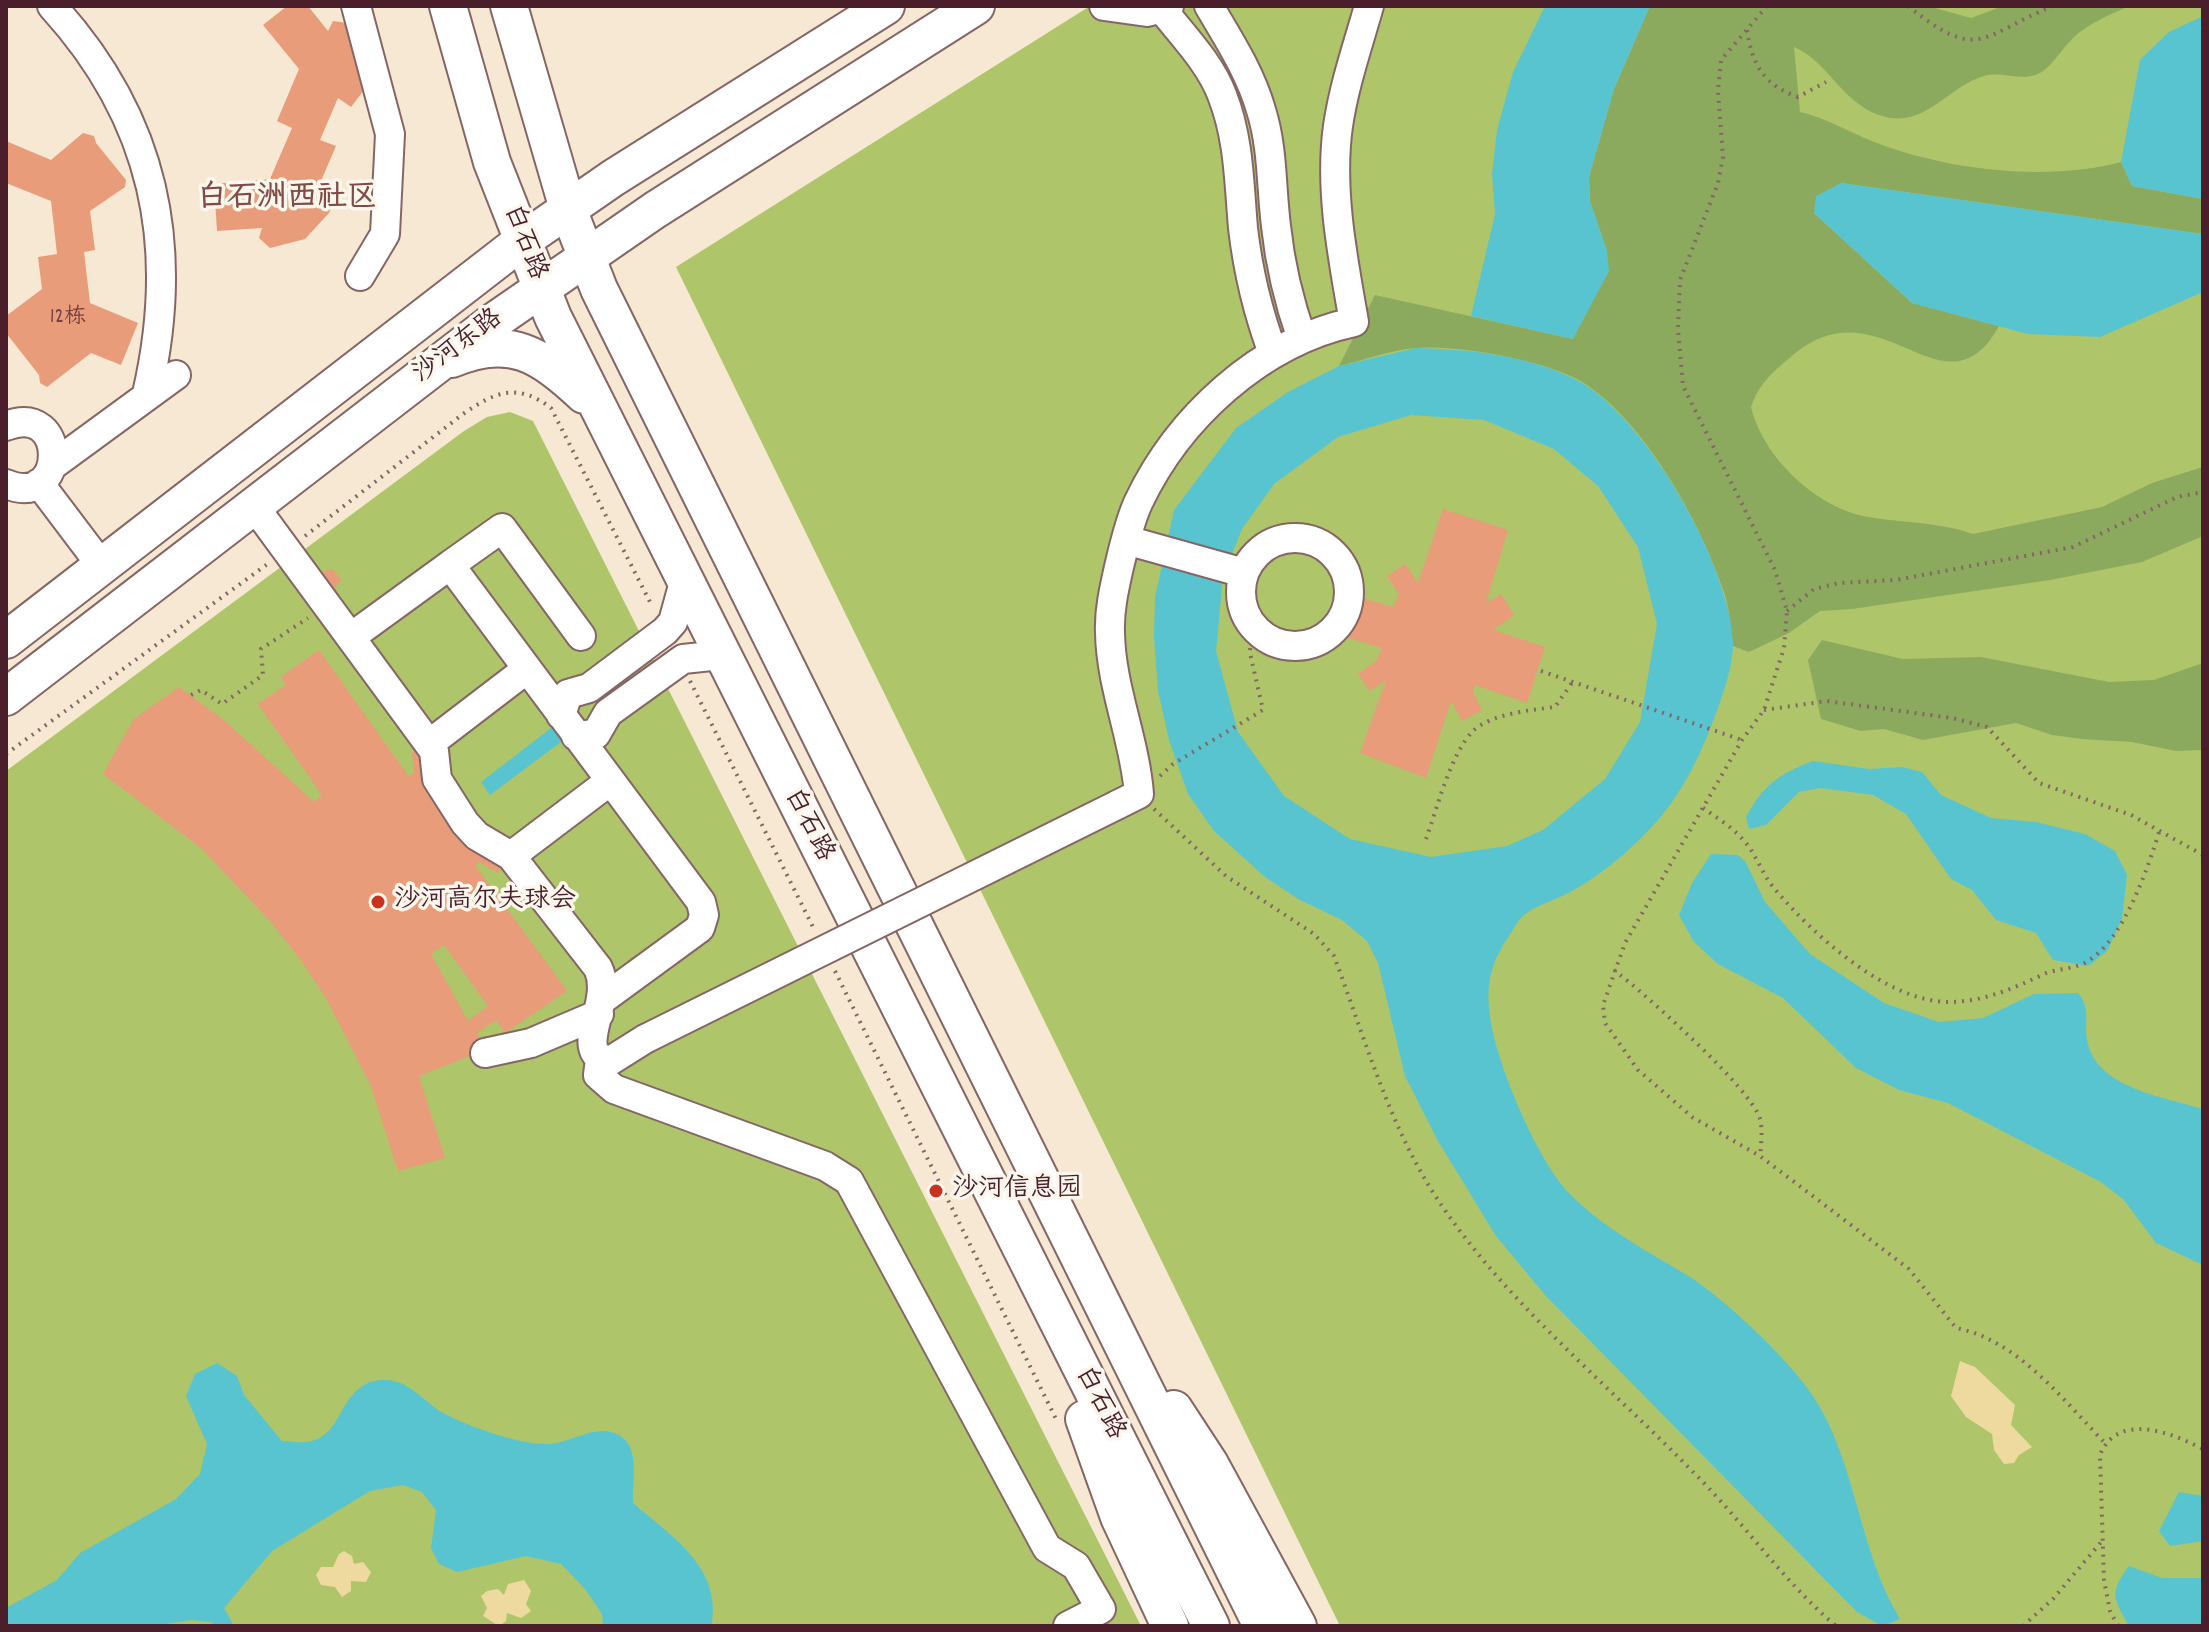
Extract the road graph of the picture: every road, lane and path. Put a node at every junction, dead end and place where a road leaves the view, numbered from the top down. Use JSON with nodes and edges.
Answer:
{"nodes":[{"id":1,"x":52,"y":6,"type":"edge"},
{"id":2,"x":356,"y":6,"type":"edge"},
{"id":3,"x":448,"y":6,"type":"edge"},
{"id":4,"x":509,"y":6,"type":"edge"},
{"id":5,"x":886,"y":6,"type":"edge"},
{"id":6,"x":976,"y":6,"type":"edge"},
{"id":7,"x":1104,"y":6,"type":"edge"},
{"id":8,"x":1209,"y":6,"type":"edge"},
{"id":9,"x":1369,"y":6,"type":"edge"},
{"id":10,"x":1767,"y":6,"type":"edge"},
{"id":11,"x":1908,"y":6,"type":"edge"},
{"id":12,"x":2053,"y":6,"type":"edge"},
{"id":13,"x":1166,"y":7,"type":"edge"},
{"id":14,"x":1747,"y":30,"type":"junction"},
{"id":15,"x":1826,"y":82,"type":"dead end"},
{"id":16,"x":568,"y":209,"type":"junction"},
{"id":17,"x":522,"y":241,"type":"junction"},
{"id":18,"x":584,"y":257,"type":"junction"},
{"id":19,"x":360,"y":276,"type":"dead end"},
{"id":20,"x":540,"y":288,"type":"junction"},
{"id":21,"x":1302,"y":339,"type":"junction"},
{"id":22,"x":1273,"y":353,"type":"junction"},
{"id":23,"x":429,"y":370,"type":"junction"},
{"id":24,"x":176,"y":375,"type":"dead end"},
{"id":25,"x":147,"y":394,"type":"junction"},
{"id":26,"x":603,"y":420,"type":"junction"},
{"id":27,"x":6,"y":426,"type":"edge"},
{"id":28,"x":25,"y":484,"type":"edge"},
{"id":29,"x":2203,"y":492,"type":"edge"},
{"id":30,"x":254,"y":506,"type":"junction"},
{"id":31,"x":1126,"y":540,"type":"junction"},
{"id":32,"x":101,"y":565,"type":"junction"},
{"id":33,"x":450,"y":565,"type":"junction"},
{"id":34,"x":1238,"y":570,"type":"junction"},
{"id":35,"x":684,"y":582,"type":"junction"},
{"id":36,"x":1787,"y":611,"type":"junction"},
{"id":37,"x":1251,"y":625,"type":"junction"},
{"id":38,"x":346,"y":629,"type":"junction"},
{"id":39,"x":581,"y":636,"type":"dead end"},
{"id":40,"x":6,"y":640,"type":"edge"},
{"id":41,"x":721,"y":655,"type":"junction"},
{"id":42,"x":527,"y":669,"type":"junction"},
{"id":43,"x":1541,"y":671,"type":"dead end"},
{"id":44,"x":1574,"y":680,"type":"junction"},
{"id":45,"x":191,"y":695,"type":"dead end"},
{"id":46,"x":6,"y":697,"type":"edge"},
{"id":47,"x":1764,"y":710,"type":"junction"},
{"id":48,"x":569,"y":726,"type":"junction"},
{"id":49,"x":1742,"y":740,"type":"junction"},
{"id":50,"x":429,"y":744,"type":"junction"},
{"id":51,"x":1173,"y":764,"type":"dead end"},
{"id":52,"x":610,"y":781,"type":"junction"},
{"id":53,"x":1128,"y":800,"type":"junction"},
{"id":54,"x":1703,"y":808,"type":"junction"},
{"id":55,"x":2160,"y":829,"type":"junction"},
{"id":56,"x":1426,"y":839,"type":"dead end"},
{"id":57,"x":2203,"y":855,"type":"edge"},
{"id":58,"x":511,"y":856,"type":"junction"},
{"id":59,"x":1614,"y":970,"type":"junction"},
{"id":60,"x":601,"y":1007,"type":"junction"},
{"id":61,"x":485,"y":1053,"type":"dead end"},
{"id":62,"x":600,"y":1059,"type":"junction"},
{"id":63,"x":1760,"y":1156,"type":"junction"},
{"id":64,"x":1081,"y":1267,"type":"junction"},
{"id":65,"x":1039,"y":1289,"type":"junction"},
{"id":66,"x":2105,"y":1443,"type":"junction"},
{"id":67,"x":2203,"y":1449,"type":"edge"},
{"id":68,"x":2103,"y":1539,"type":"junction"},
{"id":69,"x":1068,"y":1626,"type":"edge"},
{"id":70,"x":1170,"y":1626,"type":"edge"},
{"id":71,"x":1211,"y":1626,"type":"edge"},
{"id":72,"x":1262,"y":1626,"type":"edge"},
{"id":73,"x":1298,"y":1626,"type":"edge"},
{"id":74,"x":1836,"y":1626,"type":"edge"},
{"id":75,"x":2023,"y":1626,"type":"edge"},
{"id":76,"x":2118,"y":1626,"type":"edge"}],
"edges":[{"from":1,"to":25,"type":"street"},
{"from":2,"to":19,"type":"street"},
{"from":3,"to":17,"type":"main road","name":"白石路"},
{"from":4,"to":16,"type":"main road","name":"白石路"},
{"from":5,"to":16,"type":"main road","name":"沙河东路"},
{"from":6,"to":18,"type":"main road","name":"沙河东路"},
{"from":7,"to":13,"type":"street"},
{"from":8,"to":21,"type":"street"},
{"from":9,"to":21,"type":"street"},
{"from":10,"to":14,"type":"path"},
{"from":11,"to":12,"type":"path"},
{"from":13,"to":22,"type":"street"},
{"from":14,"to":15,"type":"path"},
{"from":14,"to":36,"type":"path"},
{"from":16,"to":17,"type":"main road","name":"沙河东路"},
{"from":16,"to":18,"type":"main road","name":"白石路"},
{"from":17,"to":20,"type":"main road","name":"白石路"},
{"from":17,"to":32,"type":"main road","name":"沙河东路"},
{"from":18,"to":20,"type":"main road","name":"沙河东路"},
{"from":18,"to":64,"type":"main road","name":"白石路"},
{"from":20,"to":23,"type":"main road","name":"沙河东路"},
{"from":20,"to":26,"type":"main road","name":"白石路"},
{"from":21,"to":22,"type":"street"},
{"from":22,"to":31,"type":"street"},
{"from":23,"to":26,"type":"main road"},
{"from":23,"to":30,"type":"main road","name":"沙河东路"},
{"from":24,"to":25,"type":"street"},
{"from":25,"to":28,"type":"street"},
{"from":26,"to":35,"type":"main road","name":"白石路"},
{"from":27,"to":28,"type":"street"},
{"from":28,"to":32,"type":"street"},
{"from":29,"to":36,"type":"path"},
{"from":30,"to":38,"type":"street"},
{"from":30,"to":46,"type":"main road","name":"沙河东路"},
{"from":31,"to":34,"type":"street"},
{"from":31,"to":53,"type":"street"},
{"from":32,"to":40,"type":"main road","name":"沙河东路"},
{"from":33,"to":38,"type":"street"},
{"from":33,"to":39,"type":"street"},
{"from":33,"to":42,"type":"street"},
{"from":34,"to":37,"type":"street"},
{"from":34,"to":37,"type":"street"},
{"from":35,"to":41,"type":"main road","name":"白石路"},
{"from":35,"to":48,"type":"street"},
{"from":36,"to":47,"type":"path"},
{"from":37,"to":51,"type":"path"},
{"from":38,"to":45,"type":"path"},
{"from":38,"to":50,"type":"street"},
{"from":41,"to":48,"type":"street"},
{"from":41,"to":65,"type":"main road","name":"白石路"},
{"from":42,"to":48,"type":"street"},
{"from":42,"to":50,"type":"street"},
{"from":43,"to":44,"type":"path"},
{"from":44,"to":49,"type":"path"},
{"from":44,"to":56,"type":"path"},
{"from":47,"to":49,"type":"path"},
{"from":47,"to":55,"type":"path"},
{"from":48,"to":52,"type":"street"},
{"from":49,"to":54,"type":"path"},
{"from":50,"to":58,"type":"street"},
{"from":52,"to":58,"type":"street"},
{"from":52,"to":60,"type":"street"},
{"from":53,"to":62,"type":"street","bridge":true},
{"from":53,"to":74,"type":"path"},
{"from":54,"to":55,"type":"path"},
{"from":54,"to":59,"type":"path"},
{"from":55,"to":57,"type":"path"},
{"from":58,"to":60,"type":"street"},
{"from":59,"to":63,"type":"path"},
{"from":59,"to":63,"type":"path"},
{"from":60,"to":61,"type":"street"},
{"from":60,"to":62,"type":"street"},
{"from":62,"to":69,"type":"street"},
{"from":63,"to":66,"type":"path"},
{"from":64,"to":72,"type":"main road","name":"白石路"},
{"from":64,"to":73,"type":"main road"},
{"from":65,"to":70,"type":"main road"},
{"from":65,"to":71,"type":"main road","name":"白石路"},
{"from":66,"to":67,"type":"path"},
{"from":66,"to":68,"type":"path"},
{"from":68,"to":75,"type":"path"},
{"from":68,"to":76,"type":"path"}]}
